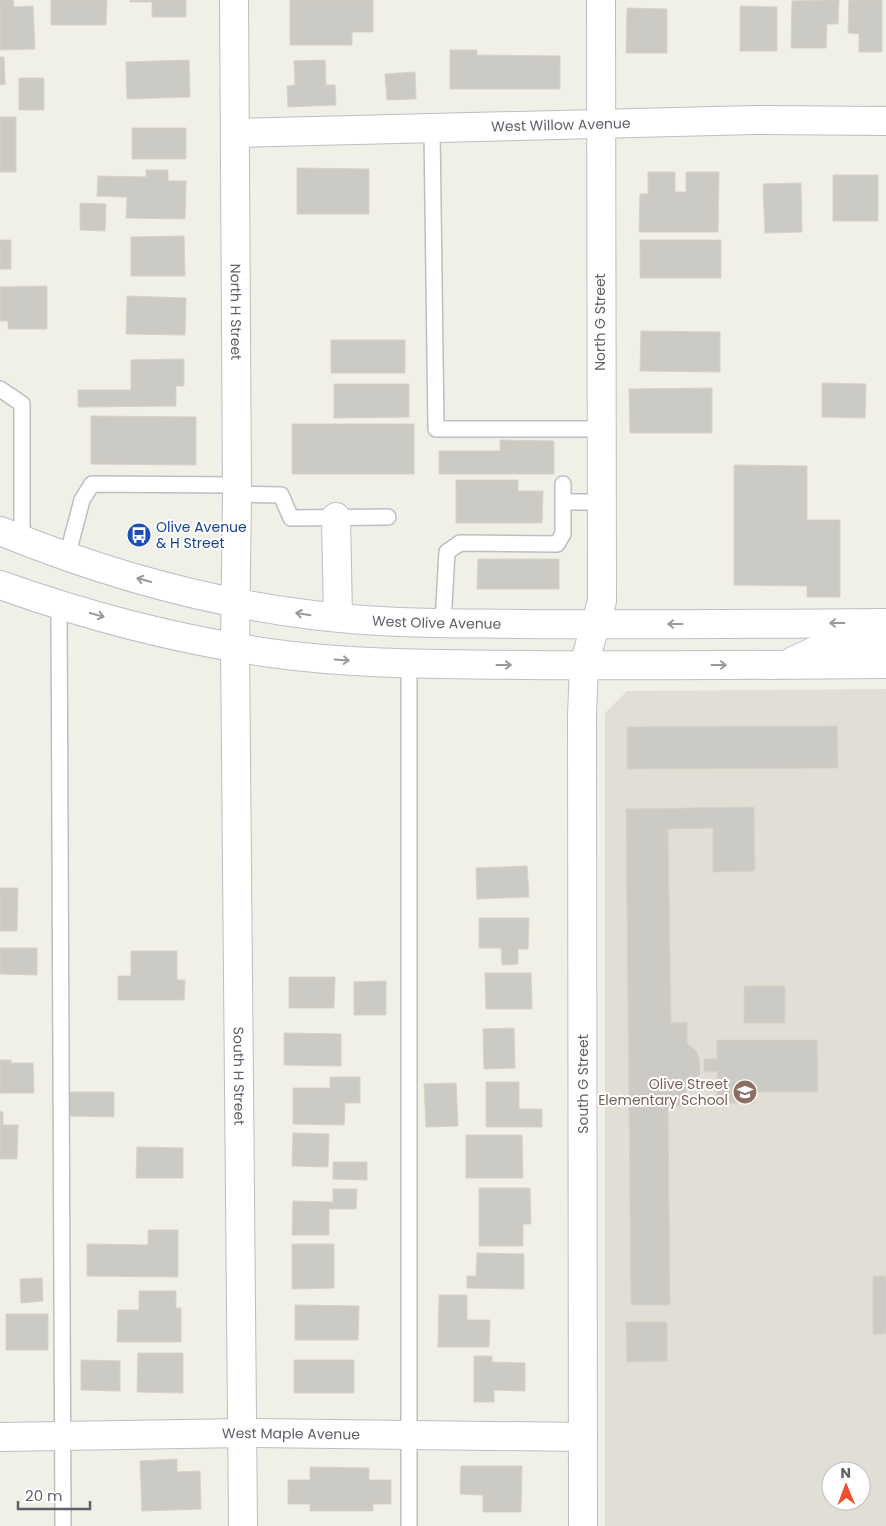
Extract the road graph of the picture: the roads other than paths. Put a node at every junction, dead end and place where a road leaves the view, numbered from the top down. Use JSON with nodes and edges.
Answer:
{"nodes":[{"id":1,"x":234,"y":0,"type":"edge"},
{"id":2,"x":601,"y":0,"type":"edge"},
{"id":3,"x":886,"y":121,"type":"edge"},
{"id":4,"x":599,"y":125,"type":"junction"},
{"id":5,"x":432,"y":128,"type":"junction"},
{"id":6,"x":236,"y":133,"type":"junction"},
{"id":7,"x":0,"y":389,"type":"edge"},
{"id":8,"x":601,"y":429,"type":"junction"},
{"id":9,"x":562,"y":484,"type":"dead end"},
{"id":10,"x":237,"y":489,"type":"junction"},
{"id":11,"x":562,"y":502,"type":"junction"},
{"id":12,"x":601,"y":502,"type":"junction"},
{"id":13,"x":388,"y":517,"type":"dead end"},
{"id":14,"x":336,"y":518,"type":"junction"},
{"id":15,"x":11,"y":536,"type":"edge"},
{"id":16,"x":67,"y":557,"type":"junction"},
{"id":17,"x":0,"y":585,"type":"edge"},
{"id":18,"x":59,"y":605,"type":"junction"},
{"id":19,"x":338,"y":617,"type":"junction"},
{"id":20,"x":443,"y":623,"type":"junction"},
{"id":21,"x":886,"y":623,"type":"edge"},
{"id":22,"x":236,"y":625,"type":"junction"},
{"id":23,"x":886,"y":641,"type":"edge"},
{"id":24,"x":590,"y":644,"type":"junction"},
{"id":25,"x":409,"y":664,"type":"junction"},
{"id":26,"x":886,"y":664,"type":"edge"},
{"id":27,"x":785,"y":665,"type":"junction"},
{"id":28,"x":244,"y":1433,"type":"junction"},
{"id":29,"x":409,"y":1435,"type":"junction"},
{"id":30,"x":62,"y":1436,"type":"junction"},
{"id":31,"x":0,"y":1437,"type":"edge"},
{"id":32,"x":583,"y":1437,"type":"junction"},
{"id":33,"x":63,"y":1526,"type":"edge"},
{"id":34,"x":243,"y":1526,"type":"edge"},
{"id":35,"x":409,"y":1526,"type":"edge"},
{"id":36,"x":583,"y":1526,"type":"edge"}],
"edges":[{"from":1,"to":6,"type":"street","name":"North H Street"},
{"from":2,"to":4,"type":"street","name":"North G Street"},
{"from":3,"to":4,"type":"street","name":"West Willow Avenue"},
{"from":4,"to":5,"type":"street","name":"West Willow Avenue"},
{"from":4,"to":8,"type":"street","name":"North G Street"},
{"from":5,"to":6,"type":"street","name":"West Willow Avenue"},
{"from":5,"to":8,"type":"lane"},
{"from":6,"to":10,"type":"street","name":"North H Street"},
{"from":7,"to":15,"type":"lane"},
{"from":8,"to":12,"type":"street","name":"North G Street"},
{"from":9,"to":11,"type":"lane"},
{"from":10,"to":14,"type":"lane"},
{"from":10,"to":16,"type":"lane"},
{"from":10,"to":22,"type":"street","name":"North H Street"},
{"from":11,"to":12,"type":"lane"},
{"from":11,"to":20,"type":"lane"},
{"from":12,"to":24,"type":"street","name":"North G Street"},
{"from":13,"to":14,"type":"lane"},
{"from":14,"to":19,"type":"street"},
{"from":15,"to":16,"type":"street","name":"West Olive Avenue"},
{"from":22,"to":16,"type":"street","name":"West Olive Avenue","one_way":true},
{"from":17,"to":18,"type":"street","name":"West Olive Avenue"},
{"from":18,"to":22,"type":"street","name":"West Olive Avenue","one_way":true},
{"from":18,"to":30,"type":"lane"},
{"from":19,"to":20,"type":"street","name":"West Olive Avenue"},
{"from":19,"to":22,"type":"street","name":"West Olive Avenue","one_way":true},
{"from":20,"to":24,"type":"street","name":"West Olive Avenue"},
{"from":21,"to":24,"type":"street","name":"West Olive Avenue","one_way":true},
{"from":22,"to":25,"type":"street","name":"West Olive Avenue","one_way":true},
{"from":22,"to":28,"type":"street","name":"South H Street"},
{"from":23,"to":27,"type":"street"},
{"from":25,"to":24,"type":"street","name":"West Olive Avenue","one_way":true},
{"from":24,"to":27,"type":"street","name":"West Olive Avenue","one_way":true},
{"from":24,"to":32,"type":"street","name":"South G Street"},
{"from":25,"to":29,"type":"lane"},
{"from":26,"to":27,"type":"street","name":"West Olive Avenue"},
{"from":28,"to":29,"type":"street","name":"West Maple Avenue"},
{"from":28,"to":30,"type":"street","name":"West Maple Avenue"},
{"from":28,"to":34,"type":"street","name":"South H Street"},
{"from":29,"to":32,"type":"street","name":"West Maple Avenue"},
{"from":29,"to":35,"type":"lane"},
{"from":30,"to":31,"type":"street","name":"West Maple Avenue"},
{"from":30,"to":33,"type":"lane"},
{"from":32,"to":36,"type":"street","name":"South G Street"}]}
